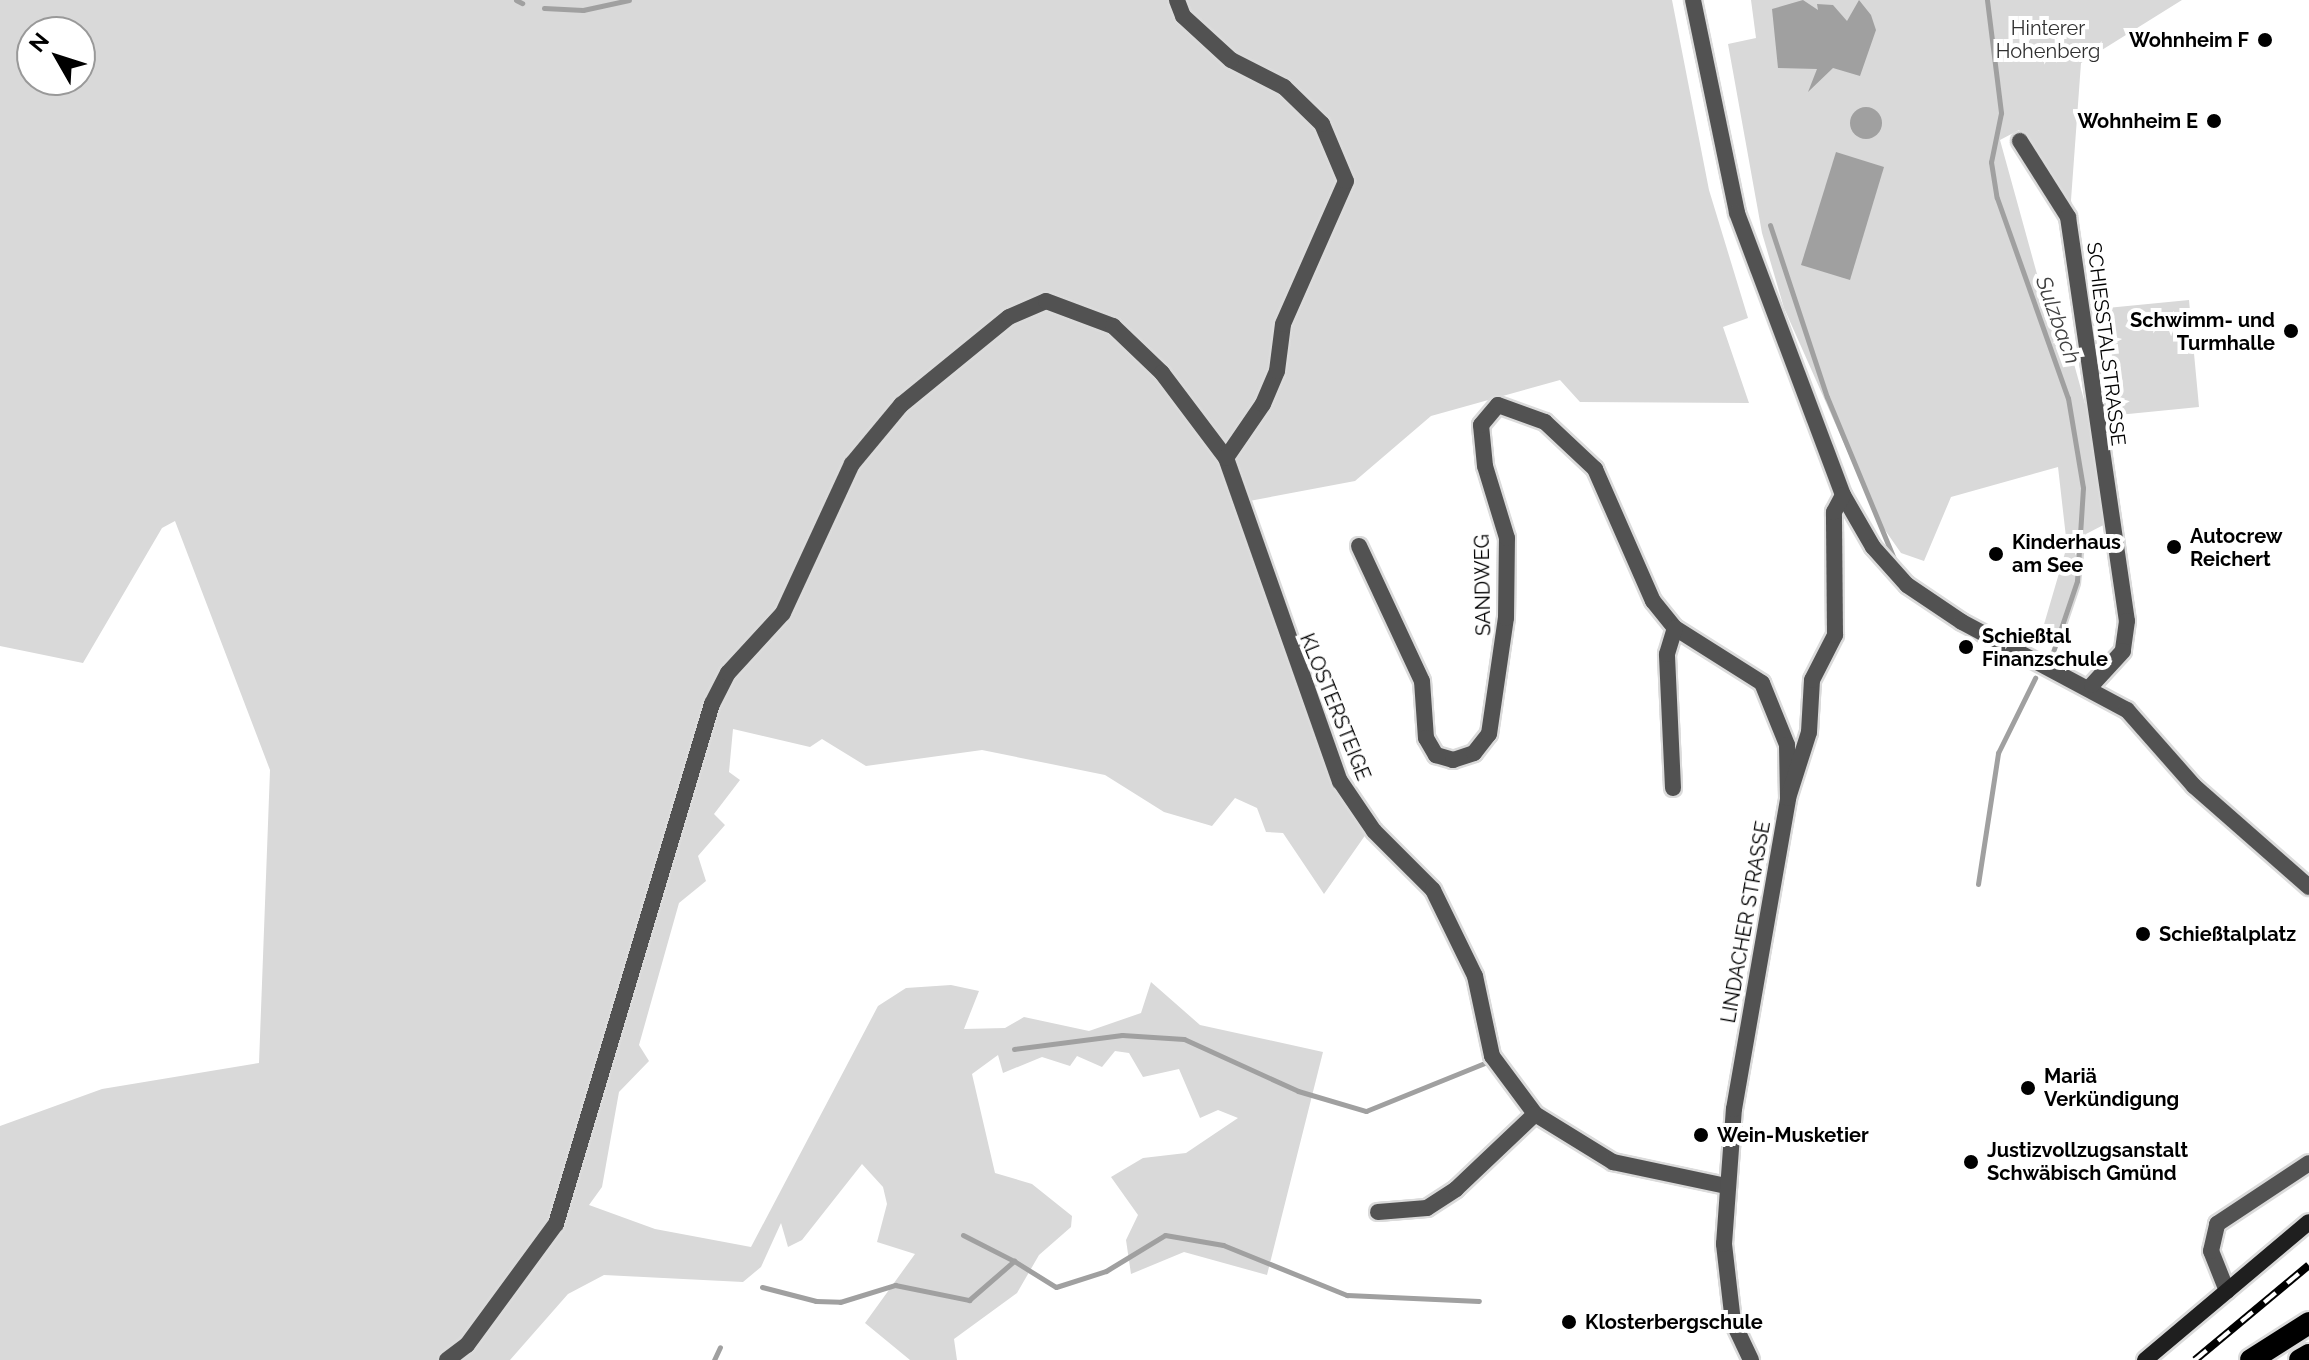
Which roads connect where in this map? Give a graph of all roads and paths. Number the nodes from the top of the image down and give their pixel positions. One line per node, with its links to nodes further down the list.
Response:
1 (1177, 0): 4 (street)
2 (1693, 0): 5 (street)
3 (2020, 141): 8 (street, SCHIESSTALSTRASSE)
4 (1226, 458): 12 (street, KLOSTERSTEIGE); 20 (street, KLOSTERSTEIGE)
5 (1843, 495): 8 (street); 10 (street, LINDACHER STRASSE)
6 (1359, 546): 7 (street, SANDWEG)
7 (1675, 628): 9 (street); 10 (street, SANDWEG)
8 (2092, 685): 11 (street)
9 (1673, 788)
10 (1788, 798): 14 (street, LINDACHER STRASSE)
11 (2309, 887)
12 (1535, 1114): 14 (street, KLOSTERSTEIGE); 15 (street)
13 (2309, 1163): 17 (street)
14 (1726, 1186): 21 (street, LINDACHER STRASSE)
15 (1378, 1212)
16 (2309, 1222): 17 (main road)
17 (2227, 1291): 22 (main road)
18 (2309, 1323): 23 (highway)
19 (2309, 1355): 24 (highway)
20 (447, 1360)
21 (1751, 1360)
22 (2145, 1360)
23 (2251, 1360)
24 (2300, 1360)

